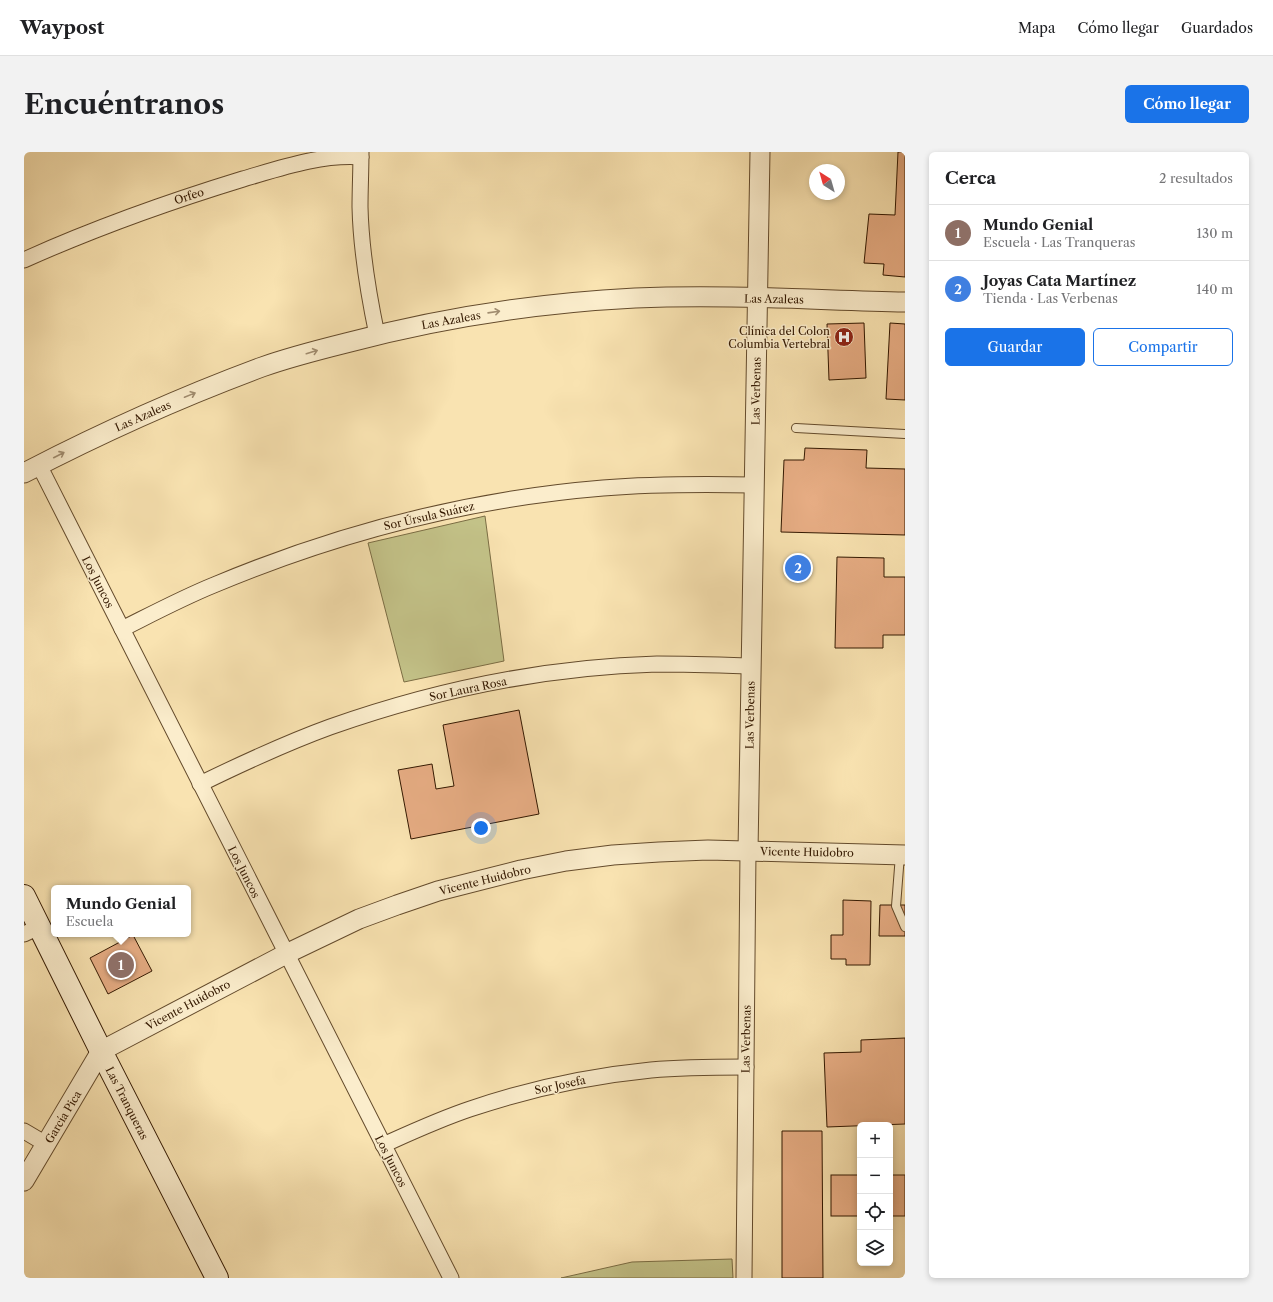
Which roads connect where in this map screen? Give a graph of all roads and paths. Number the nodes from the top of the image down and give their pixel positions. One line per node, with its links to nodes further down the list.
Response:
1 (760, 152): 4 (street, Las Verbenas)
2 (361, 154): 3 (street, Orfeo); 6 (street, Orfeo)
3 (24, 260)
4 (758, 298): 5 (street, Las Azaleas); 6 (street, Las Azaleas, one-way to 4); 10 (street, Las Verbenas)
5 (905, 302)
6 (377, 335): 9 (street, Las Azaleas, one-way to 6)
7 (796, 428): 8 (lane)
8 (905, 434)
9 (31, 469): 11 (street, Los Juncos)
10 (754, 485): 11 (street, Sor Úrsula Suárez); 12 (street, Las Verbenas)
11 (122, 629): 13 (street, Los Juncos)
12 (751, 666): 13 (street, Sor Laura Rosa); 14 (street, Las Verbenas)
13 (200, 784): 19 (street, Los Juncos)
14 (748, 851): 15 (street, Vicente Huidobro); 19 (street, Vicente Huidobro); 21 (street, Las Verbenas)
15 (903, 855): 17 (lane)
16 (24, 896): 18 (main road, Las Tranqueras)
17 (905, 927)
18 (32, 930): 20 (main road, Las Tranqueras)
19 (286, 954): 20 (street, Vicente Huidobro); 24 (street, Los Juncos)
20 (101, 1051): 23 (street, García Pica); 26 (main road, Las Tranqueras)
21 (746, 1067): 24 (street, Sor Josefa); 28 (street, Las Verbenas)
22 (24, 1131): 23 (street)
23 (46, 1144): 25 (street, García Pica)
24 (383, 1146): 27 (street, Los Juncos)
25 (24, 1181)
26 (217, 1278)
27 (451, 1278)
28 (744, 1278)

